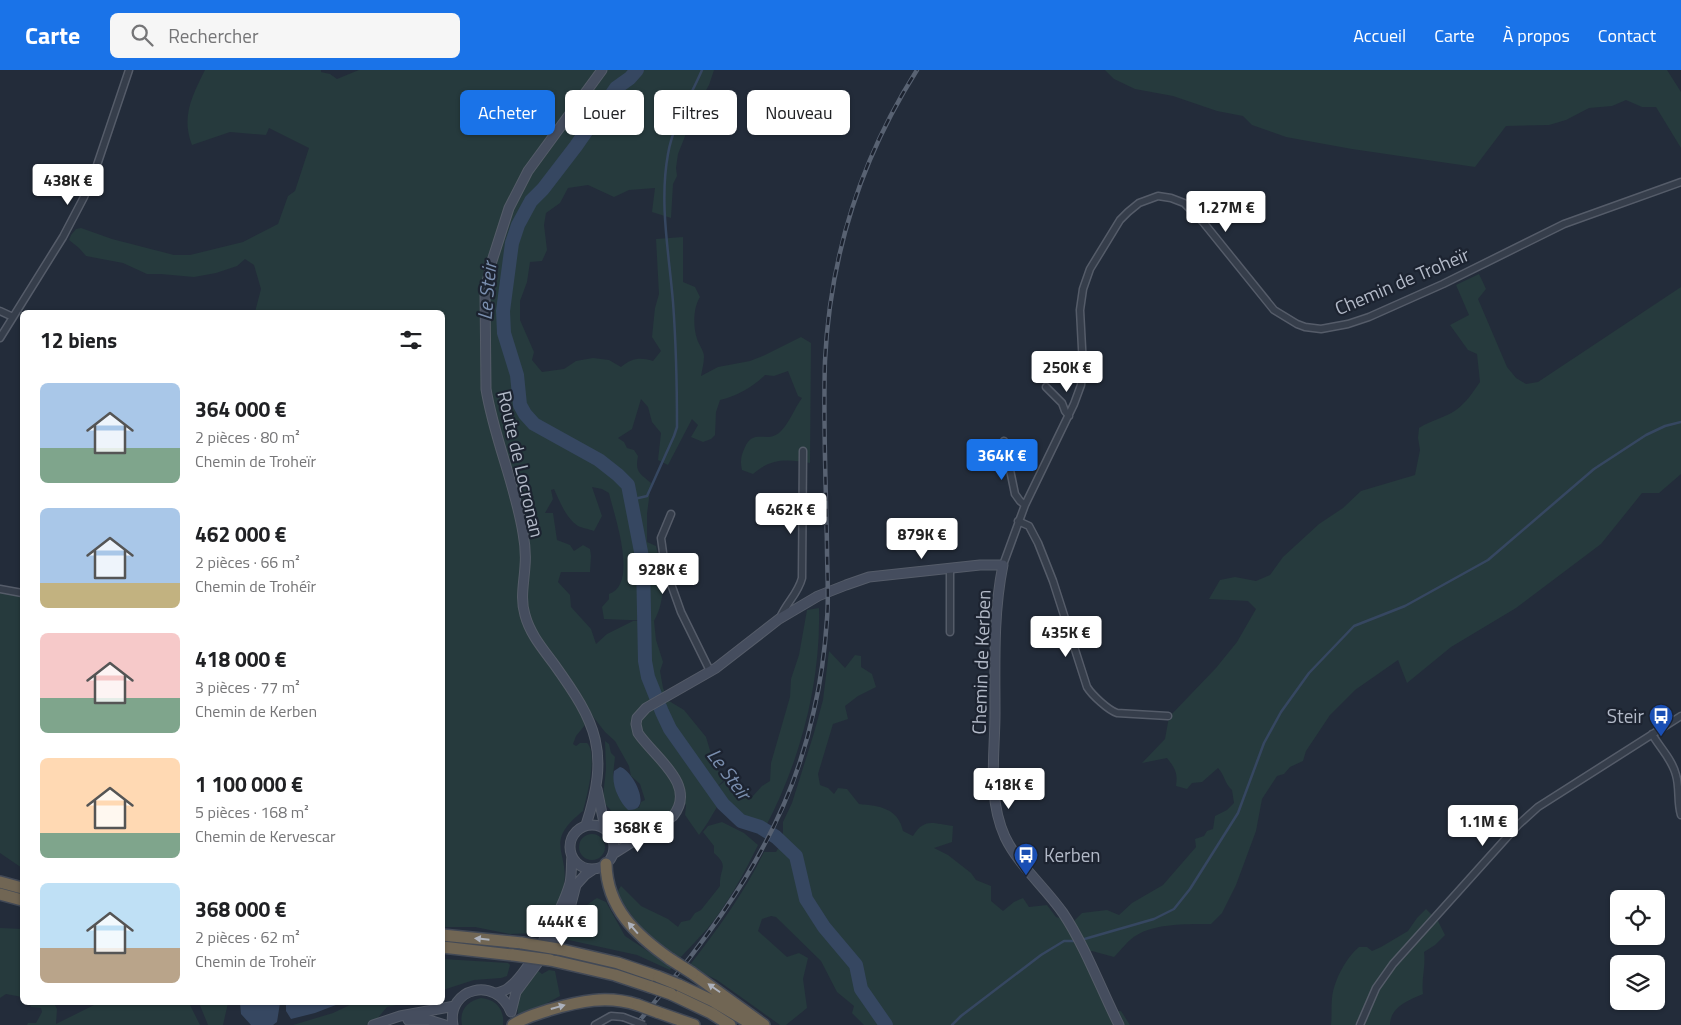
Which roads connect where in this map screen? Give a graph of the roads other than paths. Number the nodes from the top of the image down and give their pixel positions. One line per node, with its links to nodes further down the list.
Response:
1 (129, 70): 5 (street)
2 (602, 70): 24 (street, Route de Locronan)
3 (1681, 182): 8 (street, Chemin de Troheïr)
4 (0, 311): 5 (street)
5 (13, 317): 6 (street)
6 (0, 338)
7 (1046, 386): 8 (street)
8 (1069, 416): 11 (street, Chemin de Troheïr)
9 (1004, 441): 11 (street)
10 (803, 450): 18 (street)
11 (1025, 505): 13 (street, Chemin de Troheïr)
12 (671, 514): 20 (street)
13 (1018, 521): 14 (street, Chemin de Troheïr); 21 (street)
14 (1003, 565): 15 (street); 54 (street, Chemin de Kerben)
15 (950, 569): 18 (street); 19 (street)
16 (0, 590): 17 (street)
17 (20, 593)
18 (779, 619): 20 (street)
19 (950, 632)
20 (710, 672): 28 (street)
21 (1168, 716)
22 (1681, 716): 23 (street)
23 (1652, 734): 25 (street); 55 (street)
24 (596, 786): 26 (street, Route de Locronan); 27 (street, Route de Locronan)
25 (1681, 815)
26 (586, 825): 27 (street); 31 (street)
27 (605, 828): 29 (street)
28 (650, 831): 29 (street); 30 (street)
29 (612, 836): 30 (street)
30 (613, 854): 32 (street)
31 (572, 856): 33 (street); 40 (street)
32 (606, 864): 33 (street); 53 (highway, one-way to 32, bridge)
33 (594, 869): 42 (street)
34 (0, 882): 35 (highway)
35 (20, 887)
36 (0, 894): 37 (highway)
37 (20, 899)
38 (445, 935): 52 (highway, one-way to 38, bridge)
39 (445, 947): 51 (highway, bridge)
40 (496, 993): 41 (street); 42 (street)
41 (455, 1006): 43 (street); 46 (street)
42 (511, 1012): 47 (street)
43 (373, 1025)
44 (386, 1025): 45 (street)
45 (445, 1025)
46 (453, 1025)
47 (512, 1025): 50 (highway, one-way to 50, bridge)
48 (595, 1025): 49 (street, bridge)
49 (644, 1025)
50 (694, 1025)
51 (730, 1025)
52 (753, 1025)
53 (764, 1025)
54 (1119, 1025)
55 (1360, 1025)

